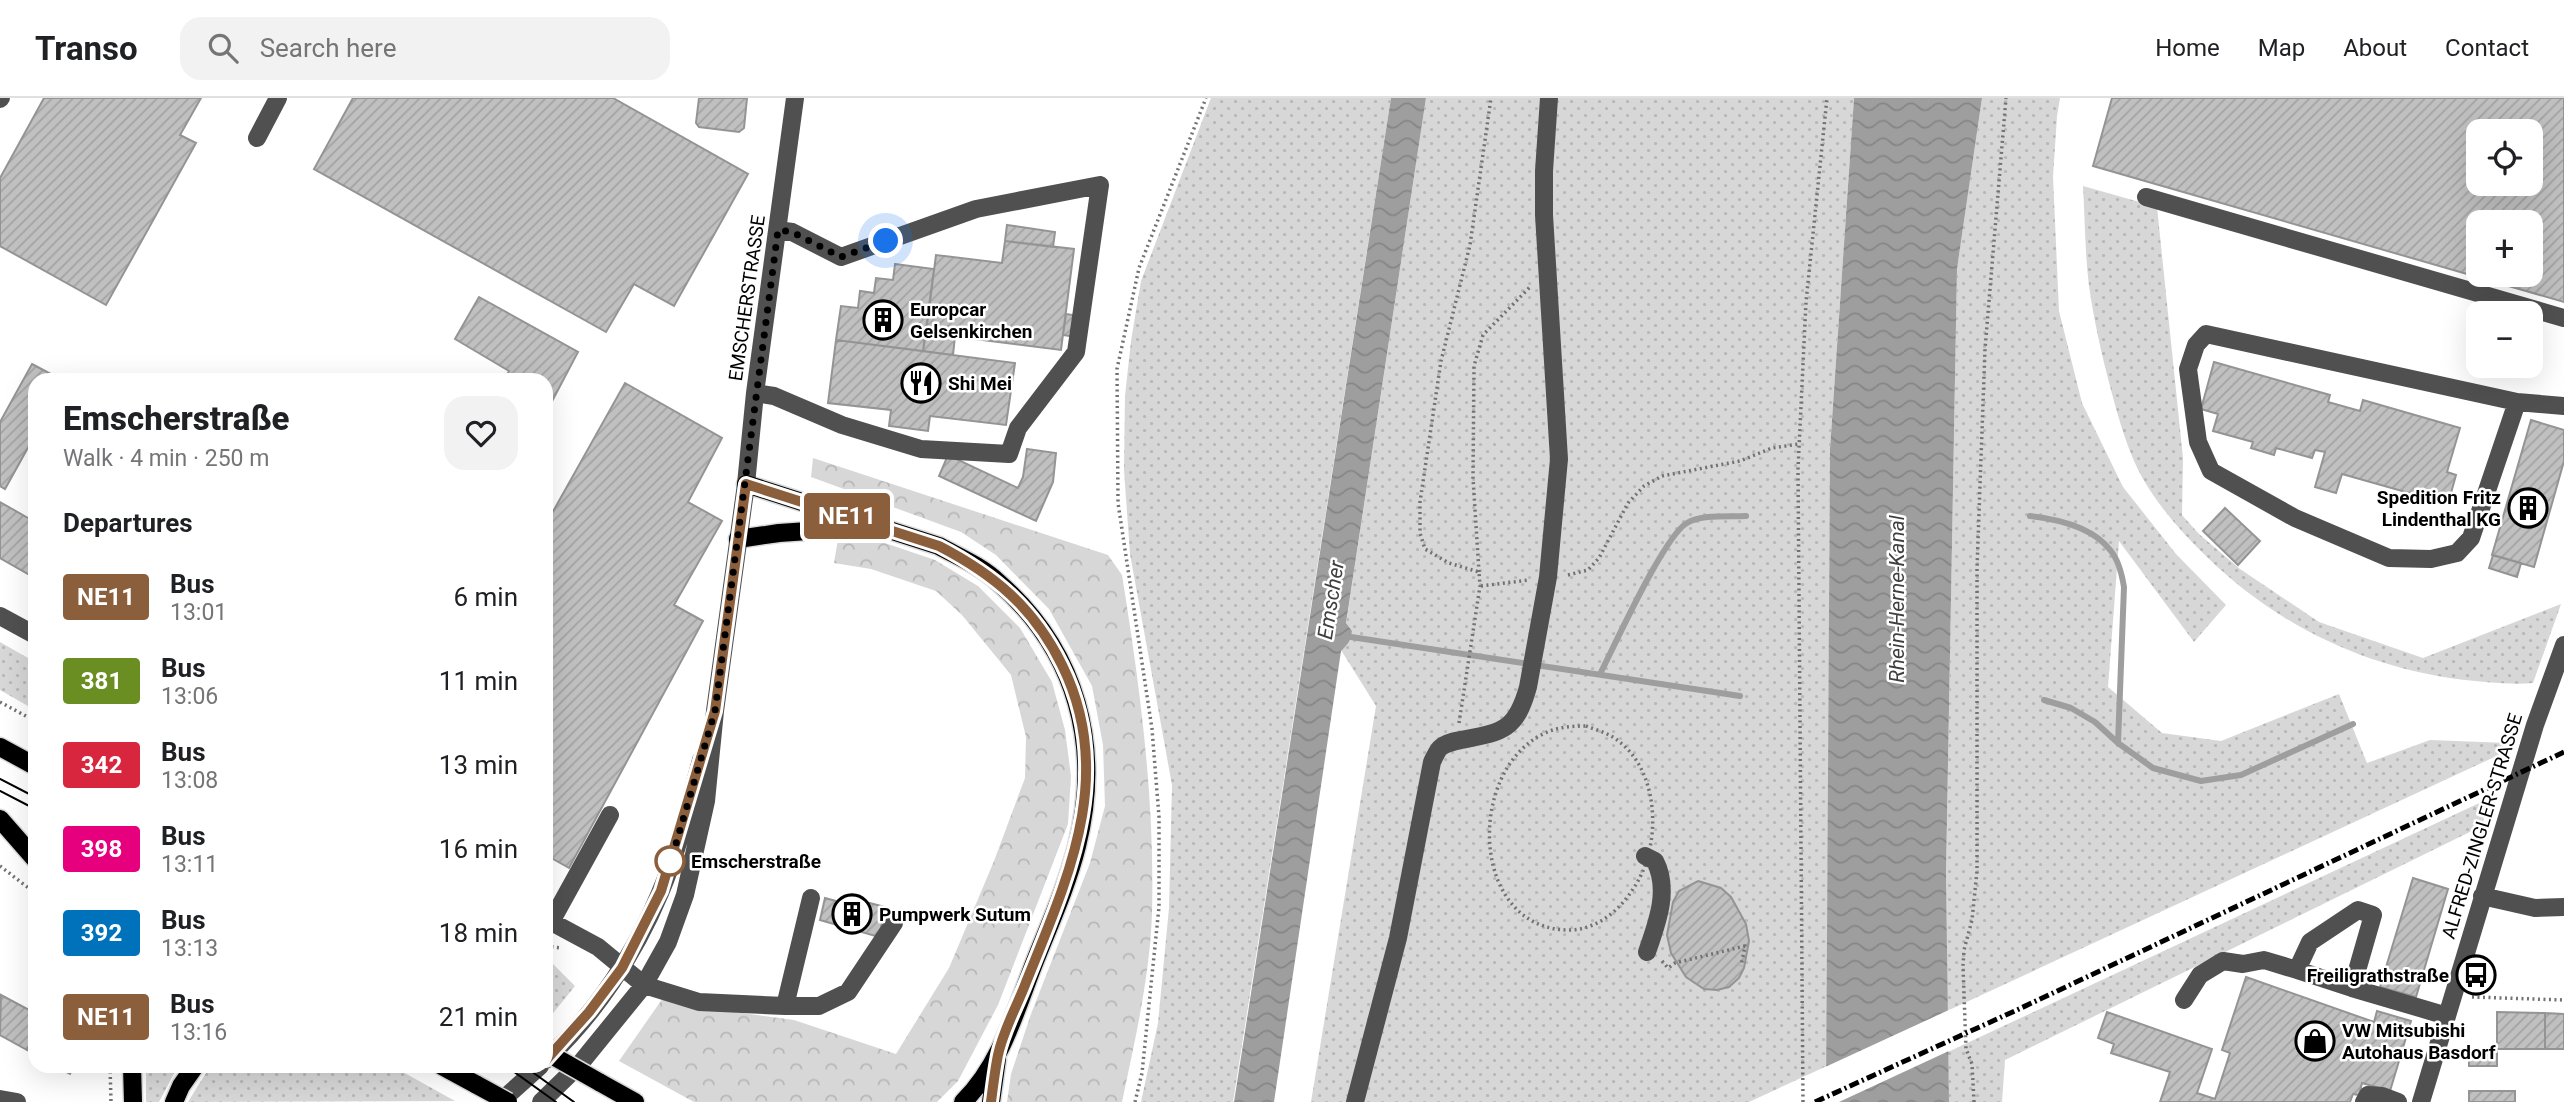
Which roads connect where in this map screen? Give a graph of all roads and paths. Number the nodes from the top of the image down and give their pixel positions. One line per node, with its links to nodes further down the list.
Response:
1 (278, 98): 8 (street)
2 (795, 98): 10 (street, EMSCHERSTRASSE)
3 (1206, 98): 76 (path)
4 (1491, 98): 20 (path)
5 (1549, 98): 11 (street)
6 (1827, 98): 16 (path)
7 (2006, 98): 79 (path)
8 (257, 138)
9 (2146, 197): 12 (street)
10 (778, 230): 13 (street, EMSCHERSTRASSE); 13 (street)
11 (1547, 271): 20 (path); 21 (street)
12 (2564, 318)
13 (755, 393): 17 (street, EMSCHERSTRASSE)
14 (2516, 402): 14 (street); 15 (street)
15 (2564, 406)
16 (1799, 444): 21 (path); 78 (path)
17 (746, 484): 18 (main road); 19 (street, EMSCHERSTRASSE)
18 (877, 526): 19 (main road); 58 (main road)
19 (738, 539): 27 (street, EMSCHERSTRASSE)
20 (1479, 572): 22 (path)
21 (1548, 577): 22 (path); 29 (street)
22 (1480, 586): 29 (path)
23 (0, 616): 24 (street)
24 (28, 631)
25 (2564, 645): 39 (street, ALFRED-ZINGLER-STRASSE)
26 (0, 702): 28 (path)
27 (715, 711): 48 (street, EMSCHERSTRASSE); 50 (street, EMSCHERSTRASSE)
28 (28, 717)
29 (1457, 741): 77 (street)
30 (0, 747): 31 (main road)
31 (28, 762)
32 (610, 815): 42 (street)
33 (0, 819): 34 (main road); 35 (main road)
34 (28, 835)
35 (28, 851)
36 (1646, 857): 36 (path); 45 (street)
37 (0, 866): 38 (path)
38 (28, 888)
39 (2482, 896): 41 (street); 52 (street, ALFRED-ZINGLER-STRASSE)
40 (811, 898): 55 (street)
41 (2564, 907)
42 (553, 913)
43 (553, 922): 48 (street)
44 (894, 923): 55 (street)
45 (1647, 952)
46 (1675, 963): 47 (path)
47 (1741, 966)
48 (622, 968): 50 (street); 57 (street, EMSCHERSTRASSE)
49 (2297, 971): 51 (street); 51 (street); 53 (street)
50 (644, 985): 55 (street); 72 (street, EMSCHERSTRASSE)
51 (2352, 988): 56 (street)
52 (2453, 996): 54 (path); 56 (street, ALFRED-ZINGLER-STRASSE)
53 (2184, 1000)
54 (2564, 1000)
55 (785, 1006)
56 (2446, 1016): 82 (street, ALFRED-ZINGLER-STRASSE)
57 (553, 1052)
58 (998, 1052): 74 (main road); 75 (main road)
59 (553, 1056): 73 (main road, bridge)
60 (110, 1073): 67 (path)
61 (132, 1073): 68 (main road)
62 (190, 1073): 69 (main road)
63 (455, 1073): 71 (main road, bridge)
64 (532, 1073): 70 (street)
65 (0, 1099): 66 (street)
66 (17, 1102)
67 (111, 1102)
68 (133, 1102)
69 (174, 1102)
70 (500, 1102)
71 (508, 1102)
72 (541, 1102)
73 (635, 1102)
74 (963, 1102)
75 (991, 1102)
76 (1135, 1102)
77 (1355, 1102)
78 (1803, 1102)
79 (1974, 1102)
80 (2364, 1102): 81 (street)
81 (2398, 1102)
82 (2421, 1102)

